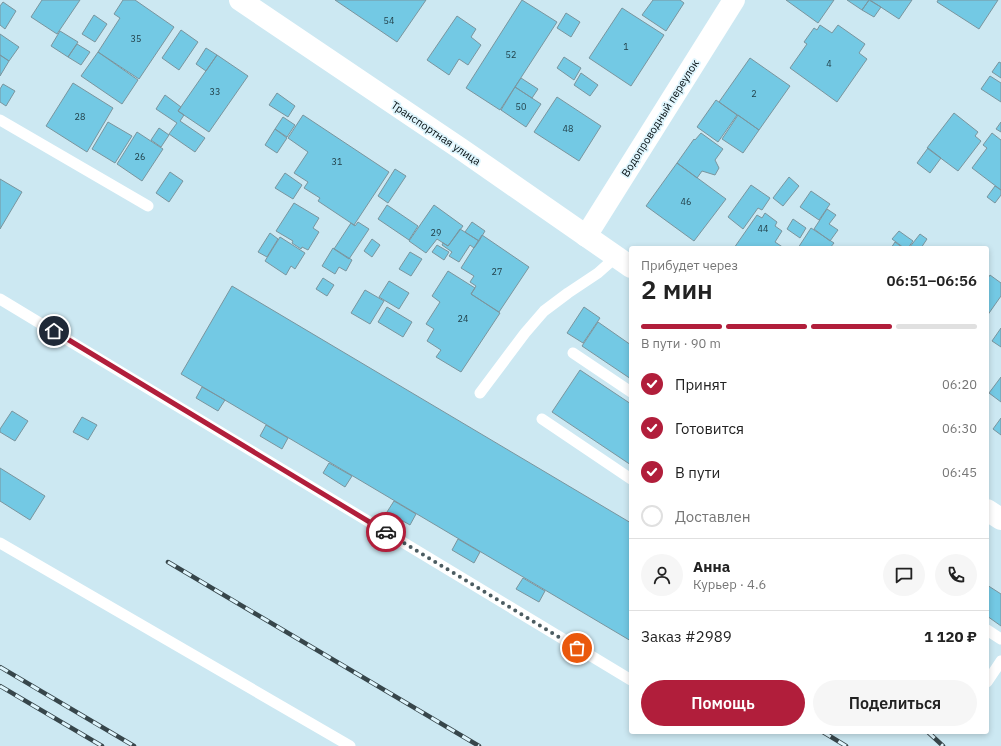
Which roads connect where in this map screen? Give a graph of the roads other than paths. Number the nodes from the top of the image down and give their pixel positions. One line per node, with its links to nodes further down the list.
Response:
1 (240, 0): 5 (street, Транспортная улица)
2 (734, 0): 5 (street, Водопроводный переулок)
3 (0, 120): 4 (lane)
4 (148, 206)
5 (586, 236): 6 (street, Транспортная улица)
6 (624, 262): 10 (lane)
7 (0, 299): 19 (lane)
8 (572, 353): 9 (lane)
9 (629, 391)
10 (480, 393)
11 (542, 419): 12 (lane)
12 (629, 478)
13 (989, 511): 14 (street)
14 (1001, 519)
15 (0, 543): 21 (lane)
16 (989, 631): 17 (lane)
17 (1001, 639)
18 (1001, 661): 20 (lane)
19 (629, 679)
20 (989, 679)
21 (350, 746)

